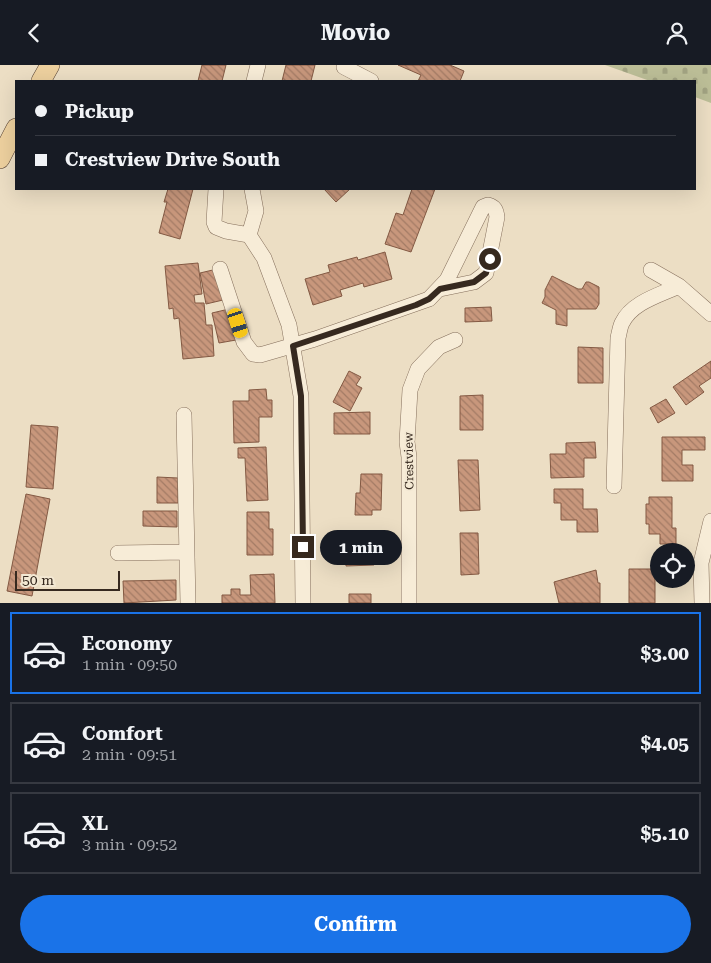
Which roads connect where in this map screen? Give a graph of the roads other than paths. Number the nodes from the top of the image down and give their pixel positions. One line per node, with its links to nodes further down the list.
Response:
1 (50, 65): 4 (main road)
2 (258, 65): 5 (street)
3 (343, 71): 6 (street)
4 (42, 80)
5 (254, 80)
6 (368, 80)
7 (15, 130): 8 (main road)
8 (0, 159)
9 (216, 190): 11 (street)
10 (252, 190): 11 (street)
11 (249, 235): 18 (street)
12 (220, 269): 18 (street)
13 (651, 270): 14 (street)
14 (679, 286): 16 (street); 20 (street)
15 (440, 289): 15 (street); 18 (street)
16 (711, 314)
17 (455, 340): 26 (street, Crestview)
18 (293, 346): 25 (street)
19 (184, 415): 22 (street)
20 (614, 486)
21 (711, 521): 27 (street)
22 (187, 552): 23 (street); 24 (street)
23 (118, 553)
24 (188, 603)
25 (304, 603)
26 (409, 603)
27 (702, 603)

